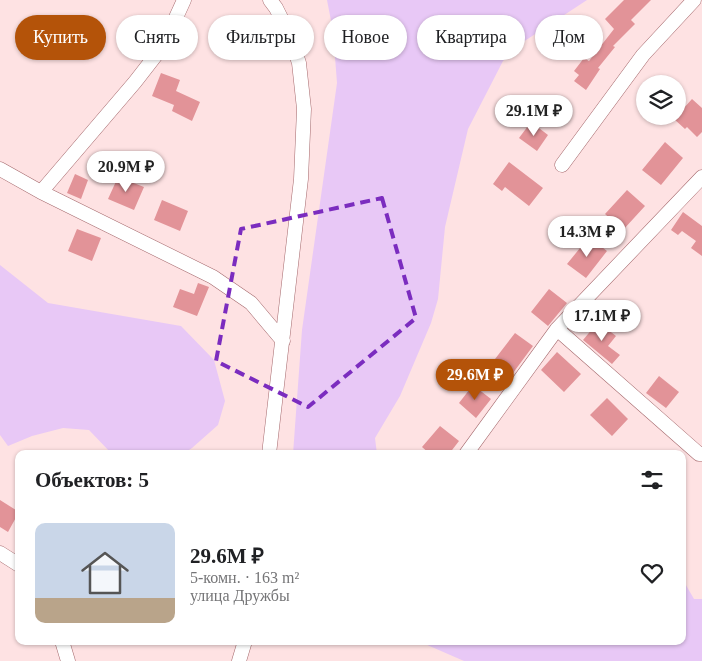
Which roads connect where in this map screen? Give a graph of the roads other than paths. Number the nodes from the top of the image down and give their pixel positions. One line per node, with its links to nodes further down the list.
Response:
1 (184, 0): 7 (street)
2 (270, 0): 9 (street)
3 (694, 0): 4 (street)
4 (562, 165)
5 (0, 169): 7 (street)
6 (700, 184): 8 (street)
7 (41, 192): 9 (street)
8 (557, 329): 11 (street); 12 (street)
9 (283, 342): 10 (street)
10 (270, 450)
11 (469, 450)
12 (702, 454)
13 (0, 553): 14 (street)
14 (15, 562)
15 (63, 645): 17 (street)
16 (244, 645): 18 (street)
17 (68, 661)
18 (239, 661)

